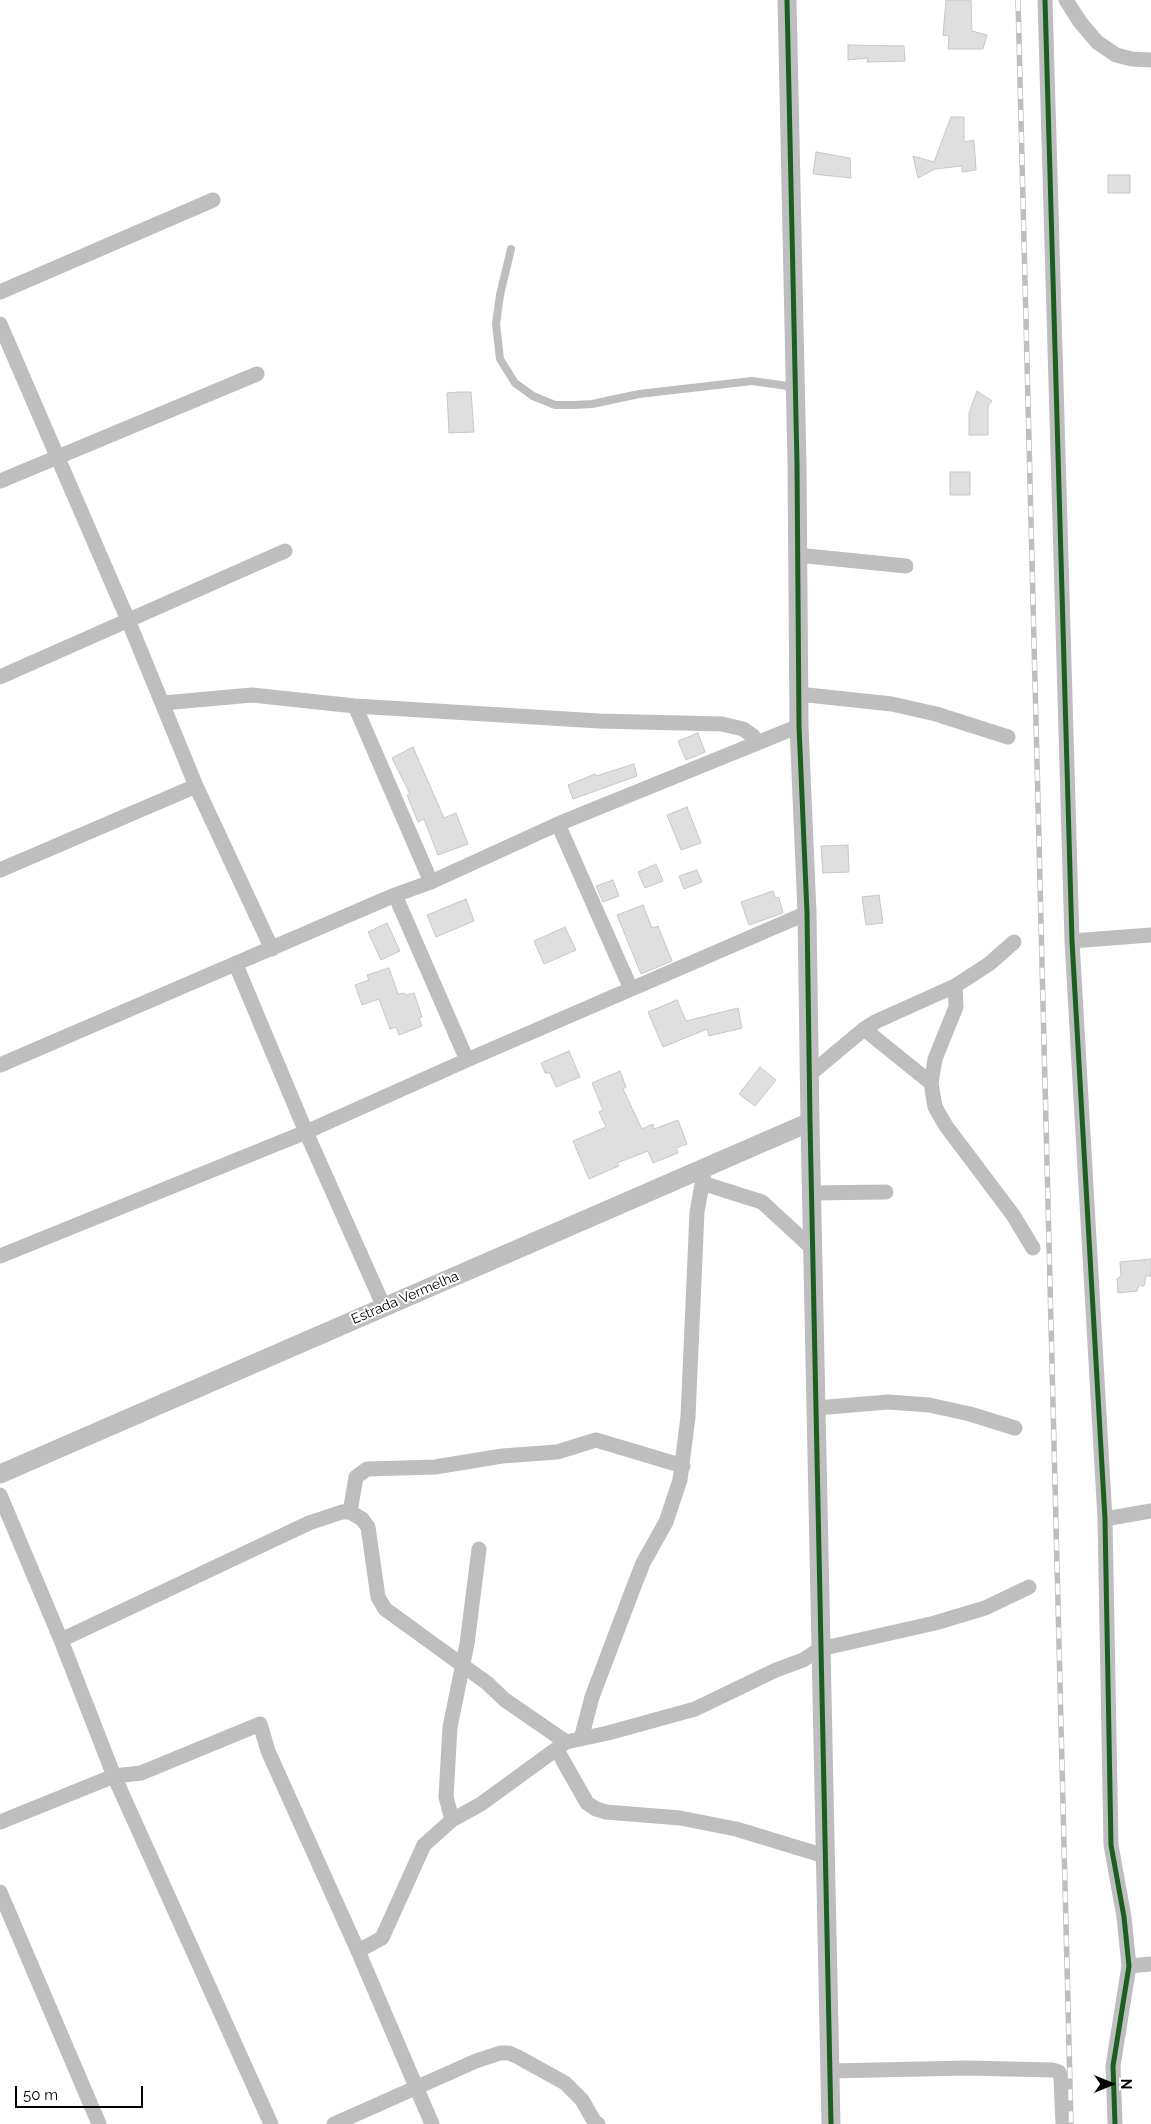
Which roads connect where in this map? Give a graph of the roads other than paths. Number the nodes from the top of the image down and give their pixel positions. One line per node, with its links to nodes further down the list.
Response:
1 (787, 0): 10 (street)
2 (1045, 0): 31 (street)
3 (1066, 0): 4 (street)
4 (1151, 60)
5 (213, 200): 7 (street)
6 (511, 250): 10 (lane)
7 (0, 292)
8 (0, 324): 11 (street)
9 (257, 374): 11 (street)
10 (795, 387): 14 (street)
11 (58, 458): 12 (street); 16 (street)
12 (0, 481)
13 (285, 551): 16 (street)
14 (797, 555): 15 (street); 18 (street)
15 (906, 566)
16 (128, 620): 17 (street); 19 (street)
17 (0, 677)
18 (798, 694): 21 (street); 22 (street)
19 (163, 703): 20 (street); 24 (street)
20 (355, 706): 23 (street); 27 (street)
21 (799, 726): 23 (street); 29 (street)
22 (1008, 737)
23 (756, 744): 25 (street)
24 (196, 786): 26 (street); 33 (street)
25 (558, 824): 27 (street); 36 (street)
26 (0, 870)
27 (431, 882): 28 (street)
28 (395, 895): 33 (street); 38 (street)
29 (807, 913): 36 (street); 40 (street)
30 (1150, 940): 31 (street)
31 (1072, 941): 58 (street)
32 (1014, 942): 35 (street)
33 (272, 949): 34 (street)
34 (236, 965): 39 (street); 43 (street)
35 (955, 986): 37 (street); 41 (street)
36 (631, 989): 38 (street)
37 (864, 1029): 40 (street); 41 (street)
38 (467, 1060): 43 (street)
39 (0, 1065)
40 (809, 1075): 42 (street)
41 (931, 1083): 47 (street)
42 (810, 1122): 44 (street, Estrada Vermelha); 46 (street)
43 (306, 1132): 49 (street); 50 (street)
44 (704, 1176): 48 (street); 50 (street, Estrada Vermelha); 53 (street)
45 (886, 1192): 46 (street)
46 (811, 1193): 48 (street)
47 (1033, 1248)
48 (813, 1249): 51 (street)
49 (0, 1256)
50 (384, 1308): 54 (street, Estrada Vermelha)
51 (816, 1408): 52 (street); 62 (street)
52 (1015, 1428)
53 (683, 1466): 57 (street); 64 (street)
54 (0, 1474)
55 (0, 1495): 61 (street)
56 (1151, 1511): 58 (street)
57 (350, 1512): 61 (street); 63 (street)
58 (1105, 1519): 72 (street)
59 (480, 1549): 63 (street)
60 (1029, 1587): 62 (street)
61 (61, 1640): 65 (street)
62 (820, 1649): 64 (street); 68 (street)
63 (462, 1664): 64 (street); 66 (street)
64 (568, 1744): 66 (street); 68 (street)
65 (114, 1776): 67 (street); 70 (street); 76 (street)
66 (452, 1820): 70 (street)
67 (0, 1822)
68 (825, 1856): 73 (street)
69 (0, 1892): 75 (street)
70 (358, 1951): 74 (street)
71 (1151, 1964): 72 (street)
72 (1129, 1966): 82 (street)
73 (830, 2071): 80 (street); 81 (street)
74 (415, 2088): 77 (street); 78 (street); 79 (street)
75 (98, 2124)
76 (271, 2124)
77 (334, 2124)
78 (432, 2124)
79 (598, 2124)
80 (830, 2124)
81 (1063, 2124)
82 (1114, 2124)

